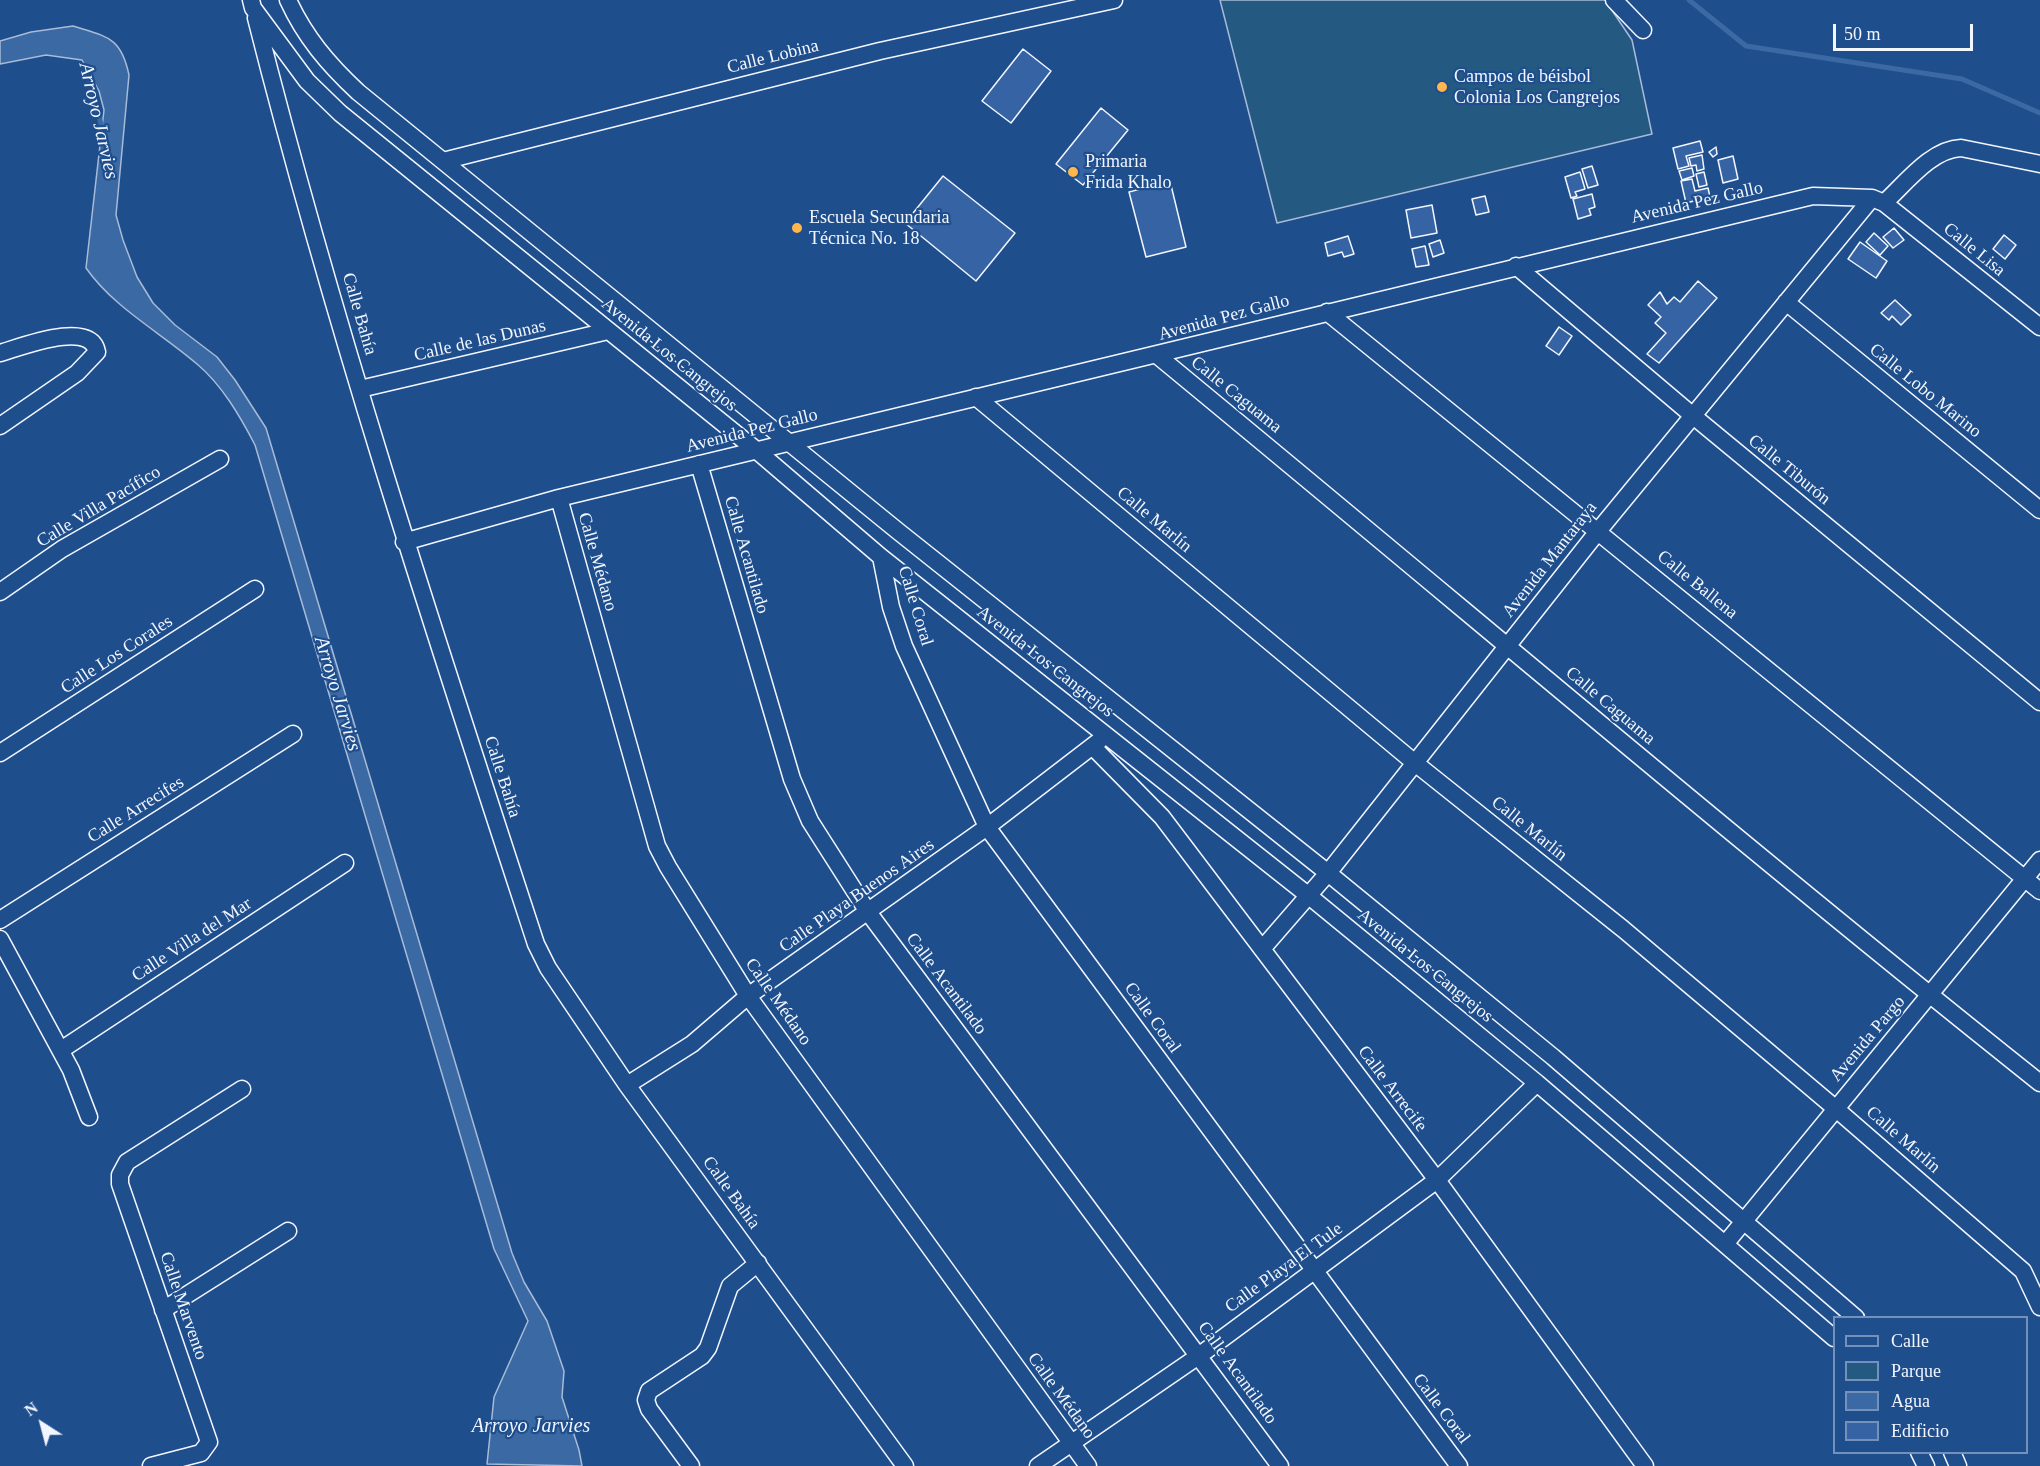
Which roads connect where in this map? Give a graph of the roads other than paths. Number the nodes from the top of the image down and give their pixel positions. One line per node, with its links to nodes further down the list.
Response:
1 (288, 0): 6 (street, Avenida Los Cangrejos)
2 (1114, 0): 6 (street, Calle Lobina)
3 (1614, 0): 5 (street)
4 (252, 4): 13 (street, Avenida Los Cangrejos); 16 (street, Calle Bahía)
5 (1643, 30)
6 (443, 161): 20 (street, Avenida Los Cangrejos)
7 (2040, 164): 8 (street)
8 (1878, 200): 9 (street, Avenida Pez Gallo); 10 (street, Avenida Mantaraya); 12 (street, Calle Lisa)
9 (1516, 266): 11 (street, Avenida Pez Gallo); 18 (street, Calle Tiburón)
10 (1786, 302): 18 (street, Avenida Mantaraya); 25 (street, Calle Lobo Marino)
11 (1327, 312): 15 (street, Avenida Pez Gallo); 26 (street, Calle Ballena)
12 (2040, 327)
13 (608, 331): 16 (street, Calle de las Dunas); 21 (street, Avenida Los Cangrejos)
14 (0, 353): 19 (street)
15 (1158, 356): 17 (street, Avenida Pez Gallo); 31 (street, Calle Caguama)
16 (360, 389): 27 (street, Calle Bahía)
17 (976, 396): 20 (street, Avenida Pez Gallo); 37 (street, Calle Marlín)
18 (1692, 415): 26 (street, Avenida Mantaraya); 32 (street, Calle Tiburón)
19 (0, 426)
20 (790, 442): 21 (street, Avenida Pez Gallo); 41 (street, Avenida Los Cangrejos)
21 (756, 450): 23 (street, Avenida Pez Gallo); 28 (street, Avenida Los Cangrejos)
22 (220, 459): 30 (street, Calle Villa Pacífico)
23 (699, 464): 24 (street, Avenida Pez Gallo); 45 (street, Calle Acantilado)
24 (559, 498): 27 (street, Avenida Pez Gallo); 49 (street, Calle Médano)
25 (2040, 510)
26 (1599, 530): 31 (street, Avenida Mantaraya); 42 (street, Calle Ballena)
27 (404, 542): 54 (street, Calle Bahía)
28 (881, 557): 34 (street, Avenida Los Cangrejos); 38 (street, Calle Coral)
29 (255, 590): 36 (street, Calle Los Corales)
30 (0, 592)
31 (1509, 645): 37 (street, Avenida Mantaraya); 50 (street, Calle Caguama)
32 (2040, 702)
33 (293, 734): 46 (street, Calle Arrecifes)
34 (1106, 734): 35 (street, Calle Playa Buenos Aires); 44 (street, Avenida Los Cangrejos)
35 (1093, 747): 38 (street, Calle Playa Buenos Aires); 48 (street, Calle Arrecife)
36 (0, 753)
37 (1415, 764): 41 (street, Avenida Mantaraya); 56 (street, Calle Marlín)
38 (987, 827): 45 (street, Calle Playa Buenos Aires); 63 (street, Calle Coral)
39 (2040, 860): 42 (street, Avenida Pargo)
40 (345, 863): 51 (street, Calle Villa del Mar)
41 (1328, 873): 44 (street, Avenida Mantaraya); 59 (street, Avenida Los Cangrejos)
42 (2025, 879): 43 (street, Calle Ballena); 50 (street, Avenida Pargo)
43 (2040, 891)
44 (1309, 896): 48 (street, Avenida Mantaraya); 52 (street, Avenida Los Cangrejos)
45 (868, 912): 49 (street, Calle Playa Buenos Aires); 70 (street, Calle Acantilado)
46 (0, 920)
47 (0, 939): 51 (street)
48 (1263, 949): 58 (street, Calle Arrecife)
49 (748, 996): 54 (street, Calle Playa Buenos Aires); 71 (street, Calle Médano)
50 (1930, 996): 53 (street, Calle Caguama); 56 (street, Avenida Pargo)
51 (61, 1050): 57 (street)
52 (1537, 1083): 58 (street, Calle Playa El Tule); 61 (street, Avenida Los Cangrejos)
53 (2040, 1083)
54 (627, 1085): 62 (street, Calle Bahía)
55 (242, 1089): 67 (street, Calle Marvento)
56 (1835, 1108): 59 (street, Avenida Pargo); 64 (street, Calle Marlín)
57 (89, 1117)
58 (1437, 1180): 63 (street, Calle Playa El Tule); 79 (street, Calle Arrecife)
59 (1744, 1220): 61 (street, Avenida Pargo); 68 (street, Avenida Los Cangrejos)
60 (288, 1231): 67 (street)
61 (1726, 1243): 69 (street, Avenida Los Cangrejos)
62 (758, 1263): 73 (street); 74 (street, Calle Bahía)
63 (1313, 1270): 70 (street, Calle Playa El Tule); 78 (street, Calle Coral)
64 (2023, 1271): 65 (street); 66 (street, Calle Marlín)
65 (2040, 1283)
66 (2040, 1307)
67 (163, 1310): 72 (street, Calle Marvento)
68 (1855, 1316)
69 (1833, 1337)
70 (1200, 1355): 71 (street, Calle Playa El Tule); 77 (street, Calle Acantilado)
71 (1071, 1444): 75 (street, Calle Playa El Tule); 76 (street, Calle Médano)
72 (151, 1466)
73 (691, 1466)
74 (905, 1466)
75 (1038, 1466)
76 (1088, 1466)
77 (1280, 1466)
78 (1459, 1466)
79 (1645, 1466)

